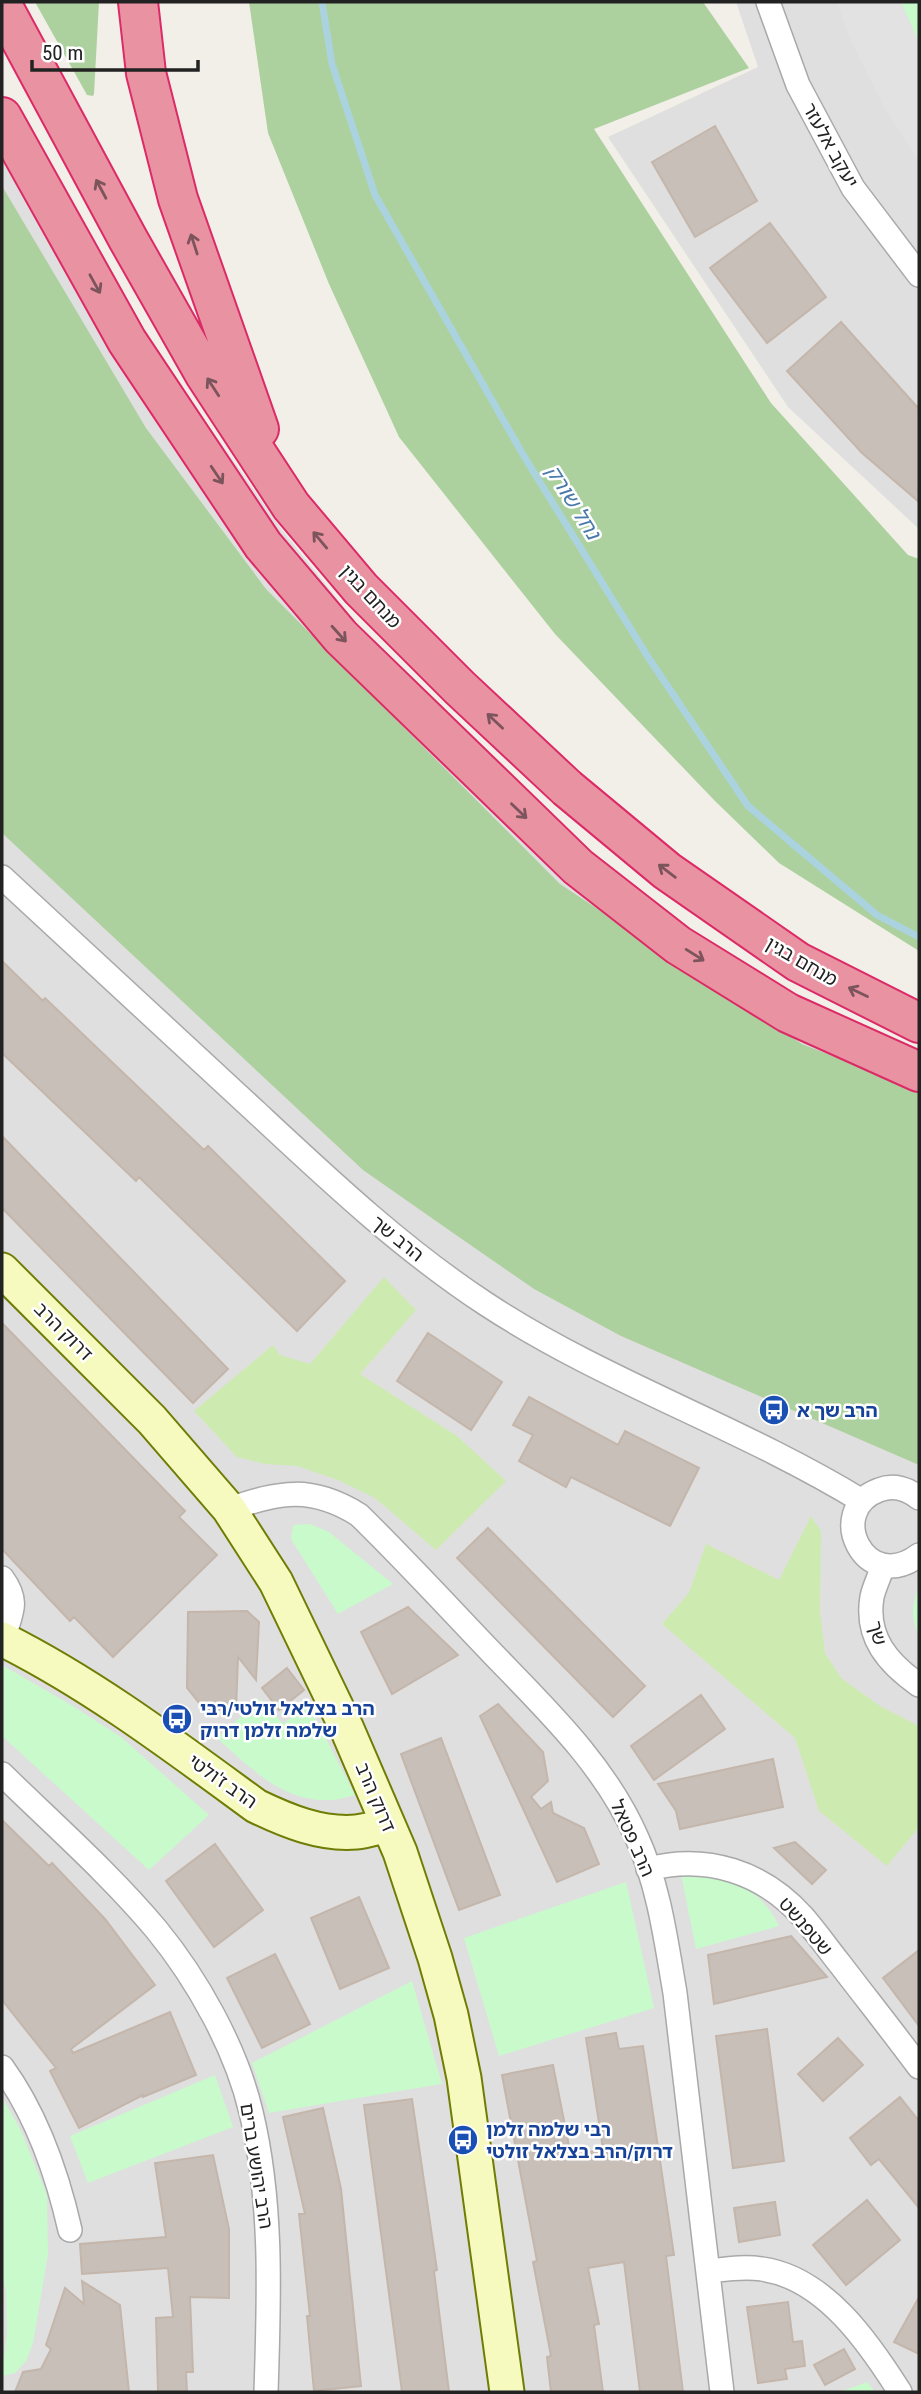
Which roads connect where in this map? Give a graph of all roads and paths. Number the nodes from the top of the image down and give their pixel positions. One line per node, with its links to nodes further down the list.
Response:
1 (138, 2): 6 (highway, one-way to 1)
2 (768, 2): 5 (street, יעקב אלעזר)
3 (2, 5): 6 (highway, מנחם בגין, one-way to 3)
4 (2, 117): 9 (highway, one-way to 9)
5 (919, 275)
6 (291, 506): 8 (highway, מנחם בגין, one-way to 6)
7 (2, 877): 12 (street, הרב שך)
8 (919, 1023)
9 (919, 1072)
10 (2, 1270): 13 (street, דרוק הרב)
11 (919, 1499): 12 (street)
12 (862, 1501): 15 (street)
13 (229, 1509): 20 (street, דרוק הרב); 21 (street, הרב פטאל)
14 (919, 1555): 15 (street)
15 (883, 1565): 18 (street, שך)
16 (2, 1578): 17 (street)
17 (2, 1639): 20 (street, הרב ז'ולטי)
18 (919, 1685)
19 (2, 1774): 26 (street, הרב יהושע ברים)
20 (388, 1825): 27 (street, דרוק הרב)
21 (648, 1869): 23 (street, שטפנשט); 25 (street, הרב פטאל)
22 (2, 2067): 24 (street)
23 (919, 2067)
24 (70, 2230)
25 (708, 2271): 28 (street, הרב פטאל); 29 (street)
26 (266, 2392)
27 (507, 2392)
28 (722, 2392)
29 (900, 2392)

